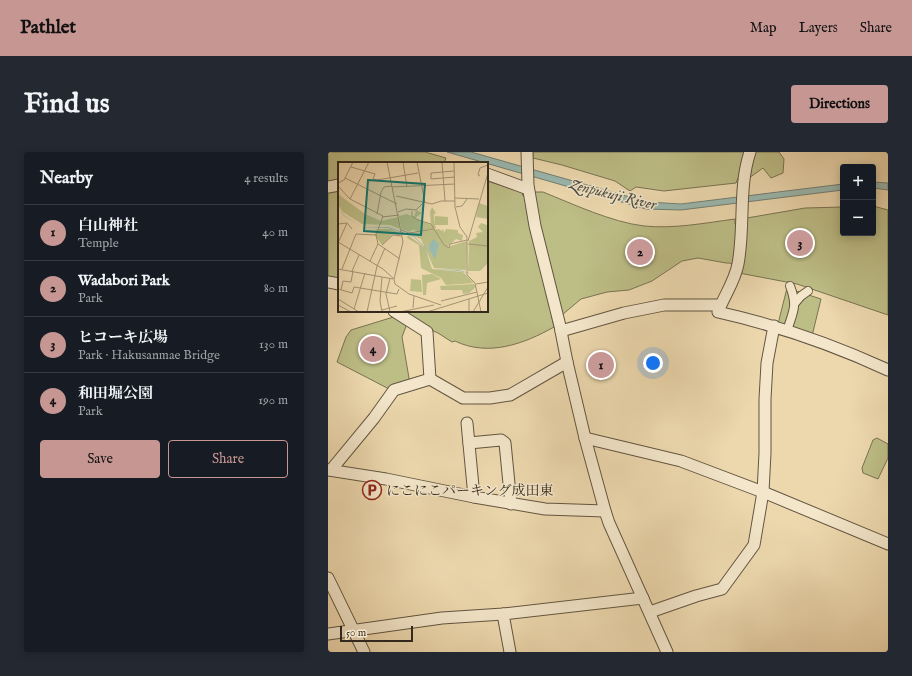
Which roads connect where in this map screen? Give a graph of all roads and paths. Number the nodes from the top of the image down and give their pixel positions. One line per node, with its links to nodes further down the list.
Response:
1 (750, 152): 12 (street)
2 (527, 156): 6 (street)
3 (488, 174): 6 (street)
4 (338, 185): 5 (street)
5 (328, 187)
6 (528, 187): 15 (street)
7 (328, 282): 8 (street)
8 (338, 284)
9 (790, 286): 11 (street)
10 (808, 291): 11 (street)
11 (795, 303): 16 (street)
12 (720, 305): 14 (street); 15 (street)
13 (396, 312): 19 (street)
14 (774, 326): 16 (street); 24 (street)
15 (561, 331): 17 (street)
16 (787, 331): 18 (street)
17 (567, 362): 19 (street); 21 (street)
18 (888, 370)
19 (430, 379): 23 (street)
20 (467, 423): 22 (street)
21 (585, 438): 24 (street); 27 (street)
22 (469, 443): 25 (street); 26 (street)
23 (329, 470): 25 (street)
24 (763, 492): 28 (street); 31 (street)
25 (474, 497): 26 (street)
26 (511, 504): 27 (street)
27 (605, 511): 30 (street)
28 (888, 544)
29 (328, 578): 33 (street)
30 (643, 598): 31 (street); 32 (street)
31 (650, 612): 37 (street)
32 (503, 614): 33 (street); 36 (street)
33 (353, 630): 34 (street); 35 (street)
34 (328, 634)
35 (364, 652)
36 (510, 652)
37 (667, 652)

